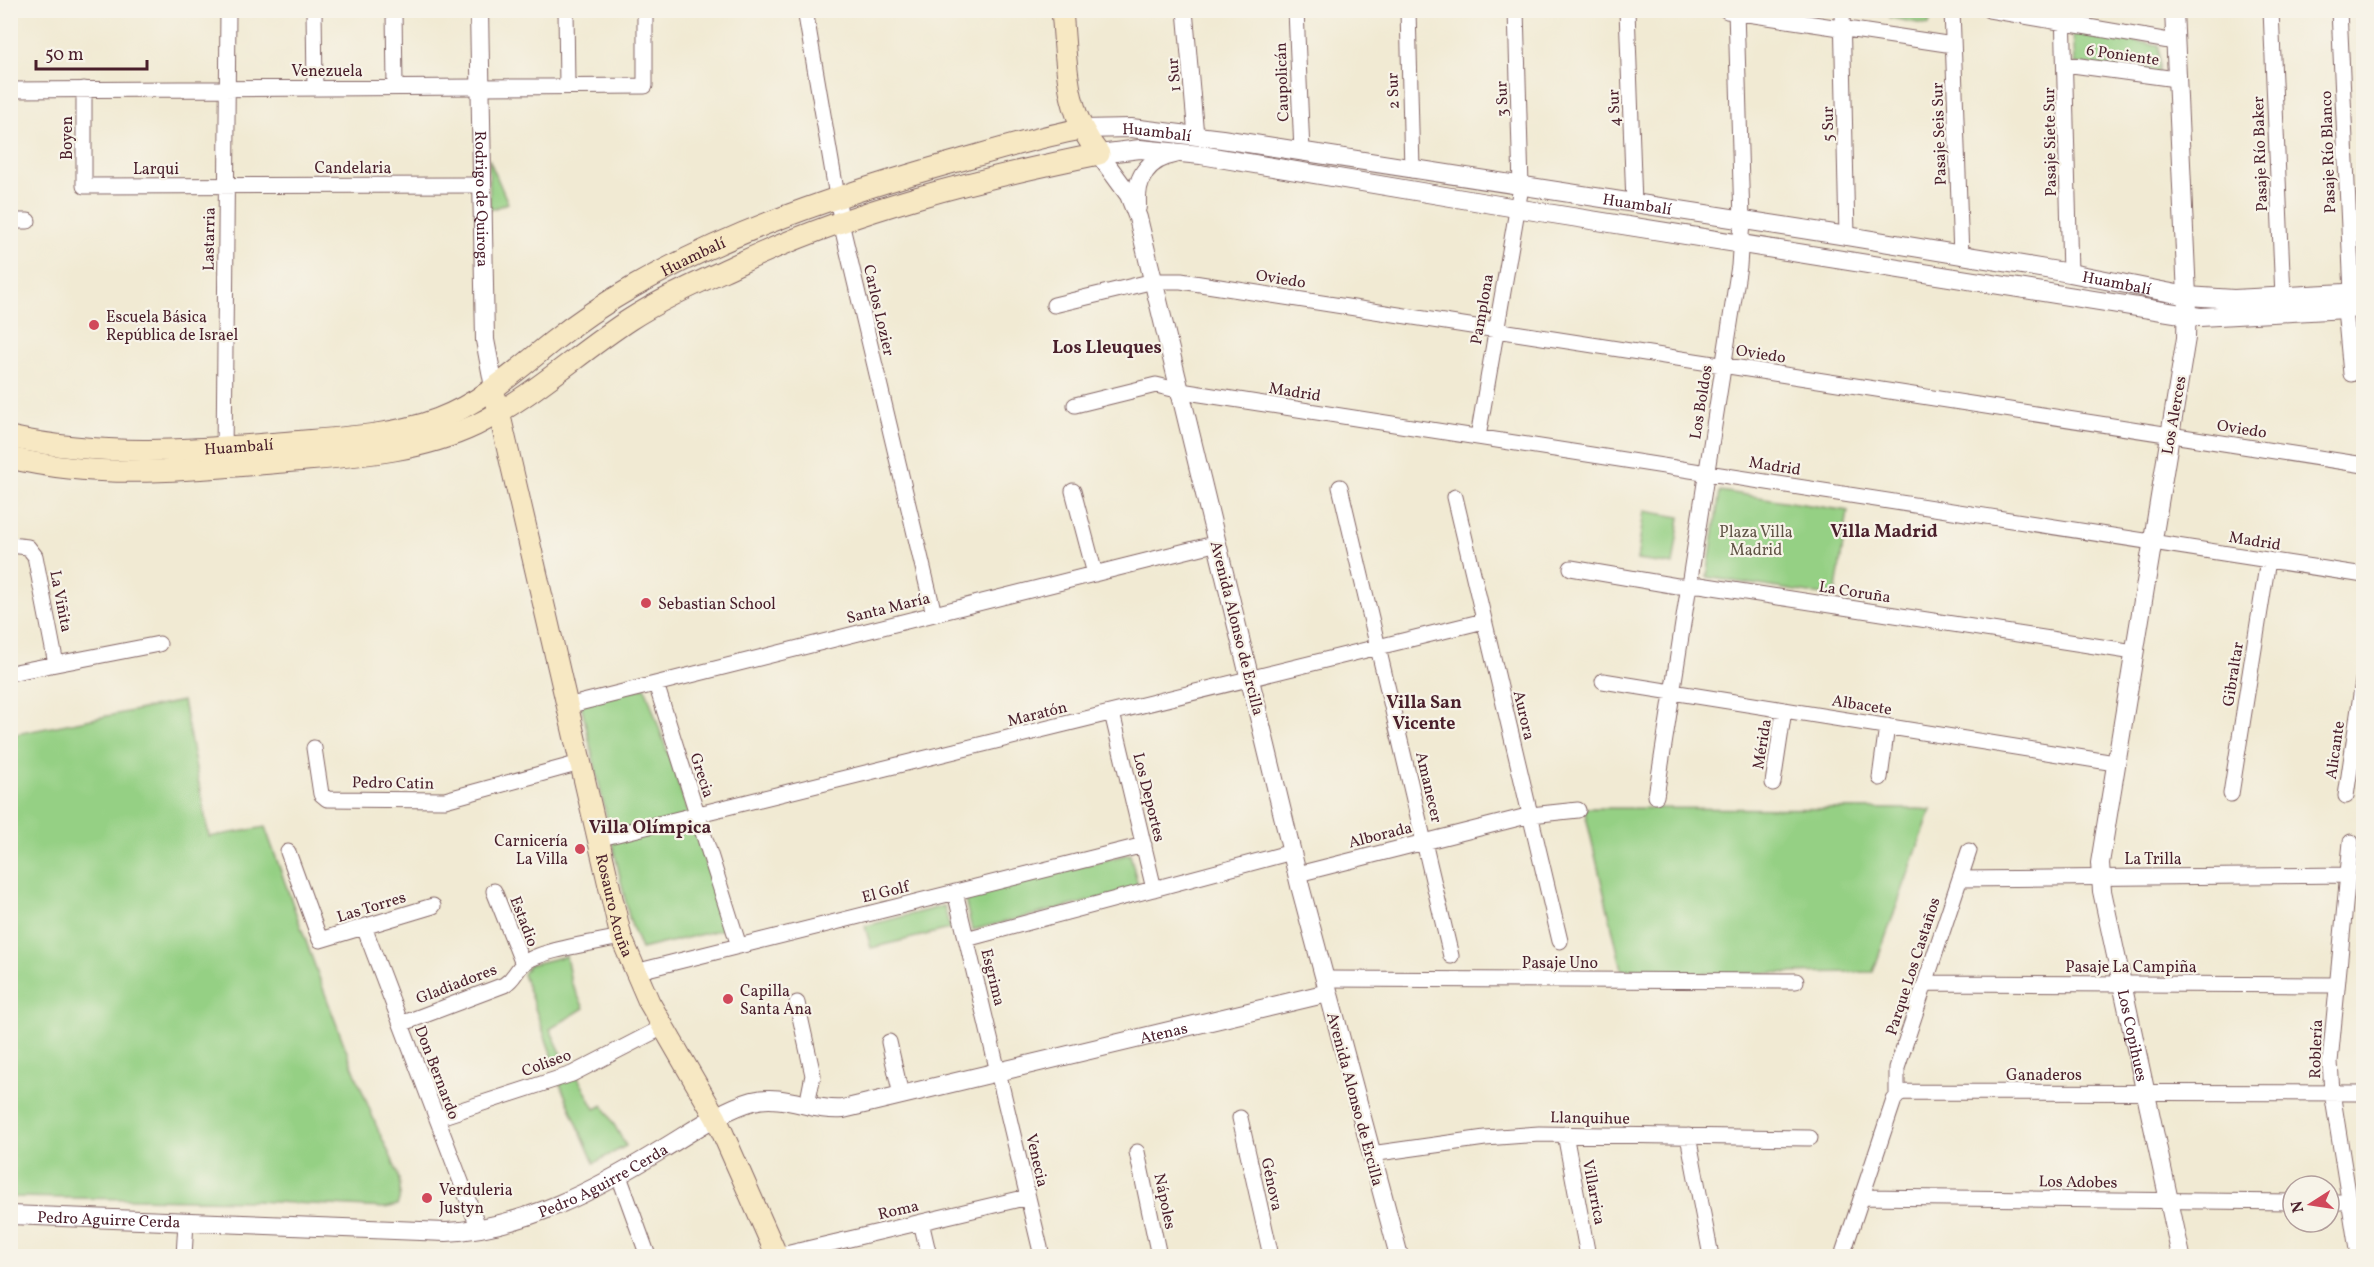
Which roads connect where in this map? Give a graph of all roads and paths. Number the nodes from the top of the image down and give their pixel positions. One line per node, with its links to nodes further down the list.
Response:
1 (228, 10): 30 (street, Lastarria)
2 (314, 10): 31 (street)
3 (394, 10): 28 (street)
4 (479, 10): 29 (street, Rodrigo de Quiroga)
5 (566, 10): 27 (street)
6 (645, 10): 27 (street, Venezuela)
7 (805, 10): 44 (street, Carlos Lozier)
8 (1062, 10): 34 (main road, Avenida Alonso de Ercilla)
9 (1185, 10): 35 (street, 1 Sur)
10 (1296, 10): 37 (street, Caupolicán)
11 (1408, 10): 39 (street, 2 Sur)
12 (1516, 10): 43 (street, 3 Sur)
13 (1627, 10): 45 (street, 4 Sur)
14 (1842, 10): 22 (street, 5 Sur)
15 (1952, 10): 24 (street, Pasaje Seis Sur)
16 (1989, 10): 21 (street, 6 Poniente)
17 (2174, 10): 23 (street, Los Alerces)
18 (2271, 10): 58 (street, Pasaje Río Baker)
19 (2339, 10): 59 (street, Pasaje Río Blanco)
20 (1732, 11): 22 (street); 51 (street, Los Boldos)
21 (2063, 17): 23 (street, 6 Poniente); 25 (street, Pasaje Siete Sur)
22 (1842, 28): 24 (street); 52 (street, 5 Sur)
23 (2175, 42): 26 (street, Los Alerces)
24 (1953, 45): 54 (street, Pasaje Seis Sur)
25 (2065, 64): 26 (street, 6 Poniente); 55 (street, Pasaje Siete Sur)
26 (2176, 79): 57 (street, Los Alerces)
27 (567, 86): 29 (street, Venezuela)
28 (395, 87): 29 (street, Venezuela); 31 (street, Venezuela)
29 (479, 87): 40 (street, Rodrigo de Quiroga)
30 (227, 88): 31 (street, Venezuela); 32 (street, Venezuela); 42 (street, Lastarria)
31 (315, 88)
32 (84, 89): 33 (street, Venezuela); 41 (street, Boyen)
33 (10, 90)
34 (1082, 129): 35 (street, Huambalí); 38 (main road, Avenida Alonso de Ercilla); 44 (main road, Huambalí)
35 (1196, 136): 37 (street, Huambalí)
36 (1183, 152): 38 (street, Huambalí); 46 (street, Huambalí); 47 (street)
37 (1302, 152): 39 (street, Huambalí)
38 (1100, 154): 47 (street, Avenida Alonso de Ercilla); 50 (main road, Huambalí)
39 (1412, 170): 43 (street, Huambalí)
40 (480, 185): 42 (street, Candelaria); 66 (street, Rodrigo de Quiroga)
41 (84, 186): 42 (street, Larqui)
42 (227, 186): 73 (street, Lastarria)
43 (1521, 187): 45 (street, Huambalí); 46 (street, Pamplona)
44 (837, 197): 50 (street, Carlos Lozier); 66 (main road, Huambalí)
45 (1634, 204): 51 (street, Huambalí)
46 (1516, 208): 53 (street, Huambalí); 63 (street, Pamplona)
47 (1138, 218): 56 (street, Avenida Alonso de Ercilla)
48 (10, 221): 49 (street)
49 (28, 221)
50 (841, 221): 69 (main road, Huambalí); 88 (street, Carlos Lozier)
51 (1742, 221): 52 (street, Huambalí); 53 (street, Los Boldos)
52 (1847, 236): 54 (street, Huambalí)
53 (1740, 244): 62 (street, Huambalí); 64 (street, Los Boldos)
54 (1961, 256): 55 (street, Huambalí)
55 (2070, 273): 57 (street, Huambalí)
56 (1154, 281): 60 (street, Oviedo); 63 (street, Oviedo); 67 (street, Avenida Alonso de Ercilla)
57 (2187, 296): 58 (street, Huambalí); 62 (street, Los Alerces)
58 (2283, 297): 59 (street, Huambalí)
59 (2353, 298): 61 (street, Huambalí); 62 (street, Huambalí); 65 (street, Pasaje Río Blanco)
60 (1054, 305)
61 (2364, 308)
62 (2187, 315): 70 (street, Los Alerces)
63 (1496, 330): 64 (street, Oviedo); 72 (street, Pamplona)
64 (1723, 365): 70 (street, Oviedo); 76 (street, Los Boldos)
65 (2351, 374)
66 (494, 387): 69 (main road, Rosauro Acuña); 73 (main road, Huambalí)
67 (1181, 392): 68 (street, Madrid); 72 (street, Madrid); 81 (street, Avenida Alonso de Ercilla)
68 (1075, 405)
69 (500, 412): 73 (main road, Huambalí); 100 (main road, Rosauro Acuña)
70 (2170, 435): 75 (street, Oviedo); 80 (street, Los Alerces)
71 (10, 437): 73 (main road, Huambalí)
72 (1478, 437): 76 (street, Madrid)
73 (224, 457): 74 (main road, Huambalí)
74 (10, 458)
75 (2364, 465)
76 (1707, 473): 80 (street, Madrid); 87 (street, Los Boldos)
77 (1340, 487): 91 (street, Amanecer)
78 (1073, 491): 85 (street)
79 (1455, 497): 89 (street, Aurora)
80 (2152, 542): 83 (street, Madrid); 92 (street, Los Alerces)
81 (1218, 543): 85 (street, Santa María); 95 (street, Avenida Alonso de Ercilla)
82 (10, 545): 93 (street, La Viñita)
83 (2268, 560): 86 (street, Madrid); 109 (street, Gibraltar)
84 (1571, 568): 87 (street, La Coruña)
85 (1095, 574): 88 (street, Santa María)
86 (2364, 575)
87 (1689, 585): 92 (street, La Coruña); 99 (street, Los Boldos)
88 (934, 614): 98 (street, Santa María)
89 (1484, 621): 91 (street, Maratón); 114 (street, Aurora)
90 (159, 644): 93 (street)
91 (1378, 647): 95 (street, Maratón); 117 (street, Amanecer)
92 (2134, 652): 106 (street, Los Alerces)
93 (56, 664): 94 (street)
94 (10, 673)
95 (1251, 679): 102 (street, Maratón); 122 (street, Avenida Alonso de Ercilla)
96 (2363, 679): 111 (street, Alicante)
97 (1603, 681): 99 (street, Albacete)
98 (656, 684): 100 (street, Santa María); 113 (street, Grecia)
99 (1673, 692): 101 (street, Albacete); 110 (street, Los Boldos)
100 (567, 706): 105 (main road, Rosauro Acuña)
101 (1785, 710): 103 (street, Albacete); 108 (street, Mérida)
102 (1112, 713): 113 (street, Maratón); 119 (street, Los Deportes)
103 (1887, 726): 106 (street, Albacete); 107 (street)
104 (314, 748): 105 (street, Pedro Catin)
105 (580, 763): 116 (main road, Rosauro Acuña)
106 (2115, 763): 115 (street, Los Alerces)
107 (1880, 778)
108 (1773, 783)
109 (2231, 794)
110 (1656, 796)
111 (2346, 796)
112 (1578, 810): 114 (street, Alborada)
113 (697, 815): 116 (street, Maratón); 135 (street, Grecia)
114 (1530, 815): 117 (street, Alborada); 134 (street, Aurora)
115 (2107, 815): 125 (street, Los Copihues)
116 (597, 839): 132 (main road, Rosauro Acuña)
117 (1424, 842): 123 (street, Alborada); 136 (street, Amanecer)
118 (2351, 842): 124 (street, Roblería)
119 (1144, 845): 127 (street, Los Deportes); 129 (street, El Golf)
120 (1969, 851): 126 (street, Parque Los Castaños)
121 (288, 852): 131 (street, Las Torres)
122 (1292, 852): 123 (street, Avenida Alonso de Ercilla); 127 (street)
123 (1298, 874): 143 (street, Avenida Alonso de Ercilla)
124 (2347, 875): 125 (street, La Trilla); 142 (street, Roblería)
125 (2100, 877): 126 (street, La Trilla); 141 (street, Los Copihues)
126 (1960, 879): 140 (street, Parque Los Castaños)
127 (1154, 889): 133 (street)
128 (494, 891): 137 (street, Estadio)
129 (955, 892): 133 (street, Esgrima); 135 (street, El Golf)
130 (433, 906): 131 (street, Las Torres)
131 (364, 927): 145 (street, Don Bernardo)
132 (621, 937): 137 (street, Gladiadores); 138 (main road, Rosauro Acuña)
133 (966, 939): 148 (street, Esgrima)
134 (1560, 941)
135 (739, 946): 138 (street, El Golf)
136 (1451, 956)
137 (523, 964): 145 (street, Gladiadores)
138 (635, 972): 146 (main road, Rosauro Acuña)
139 (1796, 981): 143 (street, Pasaje Uno)
140 (1926, 983): 141 (street, Pasaje La Campiña); 152 (street, Parque Los Castaños)
141 (2122, 984): 142 (street, Pasaje La Campiña); 149 (street, Los Copihues)
142 (2337, 985): 150 (street, Roblería)
143 (1326, 986): 148 (street, Atenas); 162 (street, Avenida Alonso de Ercilla)
144 (797, 1004): 154 (street)
145 (401, 1024): 155 (street, Don Bernardo)
146 (663, 1027): 155 (street, Coliseo); 156 (main road, Rosauro Acuña)
147 (888, 1042): 153 (street)
148 (998, 1071): 153 (street, Pedro Aguirre Cerda); 164 (street, Venecia)
149 (2145, 1091): 150 (street, Ganaderos); 152 (street, Ganaderos); 166 (street, Los Copihues)
150 (2332, 1092): 151 (street, Ganaderos); 169 (street, Roblería)
151 (2364, 1093)
152 (1897, 1094): 165 (street)
153 (901, 1095): 154 (street, Pedro Aguirre Cerda)
154 (807, 1105): 156 (street, Pedro Aguirre Cerda)
155 (437, 1118): 173 (street, Don Bernardo)
156 (716, 1118): 163 (street, Pedro Aguirre Cerda); 174 (main road, Rosauro Acuña)
157 (1240, 1118): 180 (street, Génova)
158 (1565, 1134): 159 (street, Llanquihue); 162 (street, Llanquihue); 182 (street, Villarrica)
159 (1688, 1136): 160 (street, Llanquihue); 183 (street)
160 (1810, 1138)
161 (1137, 1152): 179 (street, Nápoles)
162 (1371, 1154): 181 (street, Avenida Alonso de Ercilla)
163 (619, 1176): 173 (street, Pedro Aguirre Cerda); 176 (street)
164 (1028, 1197): 172 (street, Roma); 178 (street, Venecia)
165 (1862, 1197): 166 (street, Los Adobes); 184 (street)
166 (2169, 1200): 167 (street, Los Adobes); 185 (street, Los Copihues)
167 (2281, 1202)
168 (2341, 1202): 169 (street)
169 (2348, 1202): 186 (street, Roblería)
170 (10, 1215): 171 (street, Pedro Aguirre Cerda)
171 (186, 1222): 173 (street, Pedro Aguirre Cerda); 175 (street)
172 (921, 1222): 174 (street, Roma); 177 (street)
173 (479, 1229)
174 (777, 1256)
175 (184, 1257)
176 (648, 1257)
177 (929, 1257)
178 (1042, 1257)
179 (1159, 1257)
180 (1271, 1257)
181 (1399, 1257)
182 (1588, 1257)
183 (1711, 1257)
184 (1842, 1257)
185 (2181, 1257)
186 (2358, 1257)

